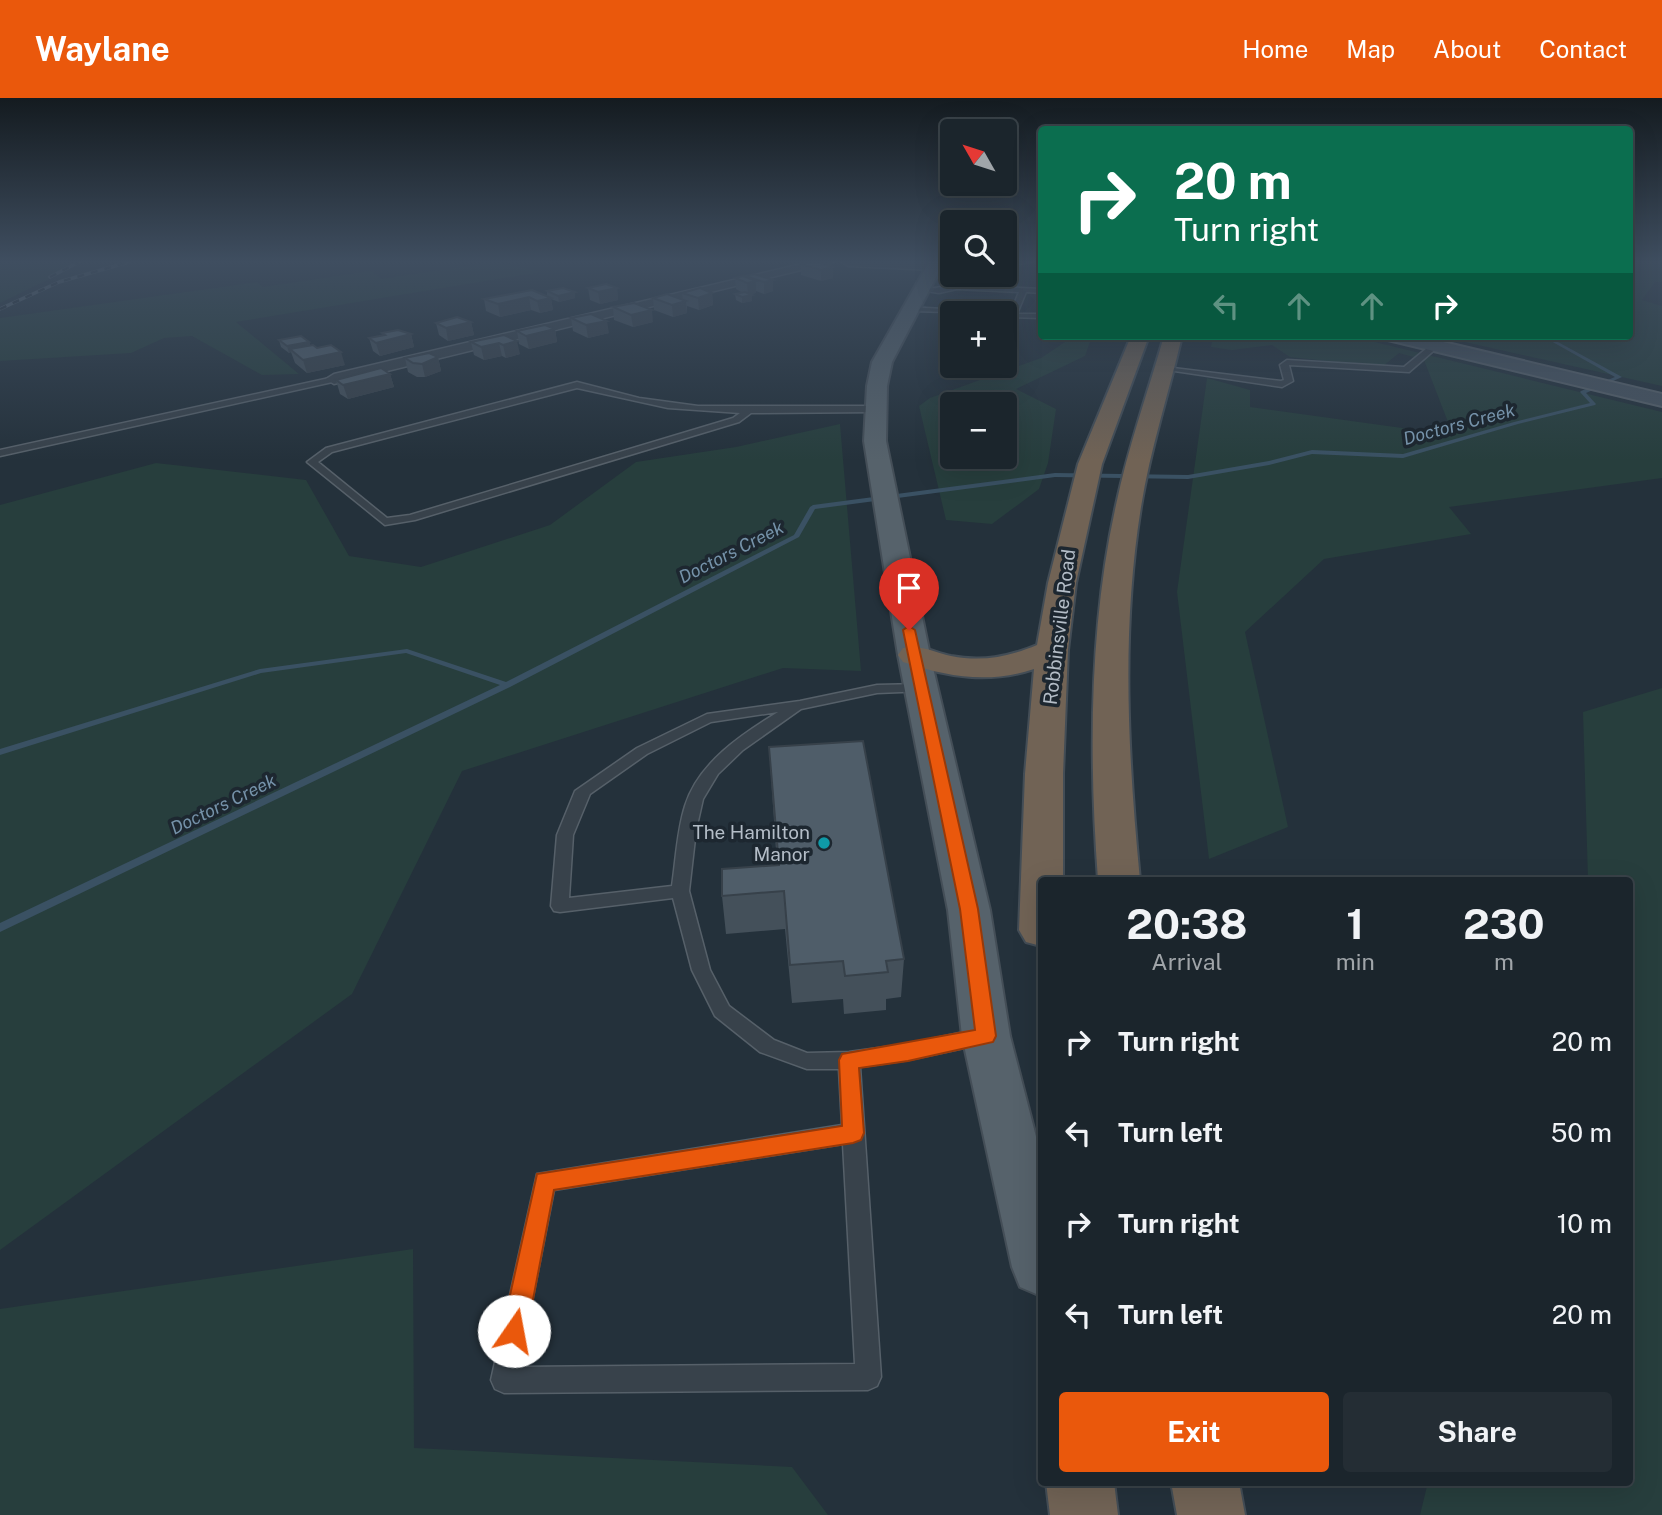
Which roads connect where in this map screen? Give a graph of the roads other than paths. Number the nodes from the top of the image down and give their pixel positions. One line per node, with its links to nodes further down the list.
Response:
1 (549, 328): 8 (street)
2 (901, 328): 10 (main road)
3 (1138, 340): 13 (highway, Robbinsville Road)
4 (1172, 340): 7 (highway)
5 (1411, 340): 6 (street)
6 (1435, 346): 7 (lane); 9 (street)
7 (1165, 369): 17 (highway)
8 (334, 379): 12 (lane)
9 (1661, 400)
10 (875, 409): 11 (lane); 14 (main road)
11 (747, 412): 11 (lane)
12 (0, 453)
13 (1052, 650): 14 (highway); 16 (highway, Robbinsville Road)
14 (917, 672): 15 (lane); 19 (main road)
15 (800, 705): 18 (lane); 18 (lane)
16 (1042, 877)
17 (1119, 877)
18 (680, 891): 20 (lane)
19 (986, 1036): 20 (lane); 22 (main road)
20 (849, 1060): 21 (lane)
21 (853, 1133): 21 (lane)
22 (1038, 1254)
23 (1080, 1486): 25 (highway)
24 (1206, 1486): 26 (highway)
25 (1084, 1515)
26 (1211, 1515)

